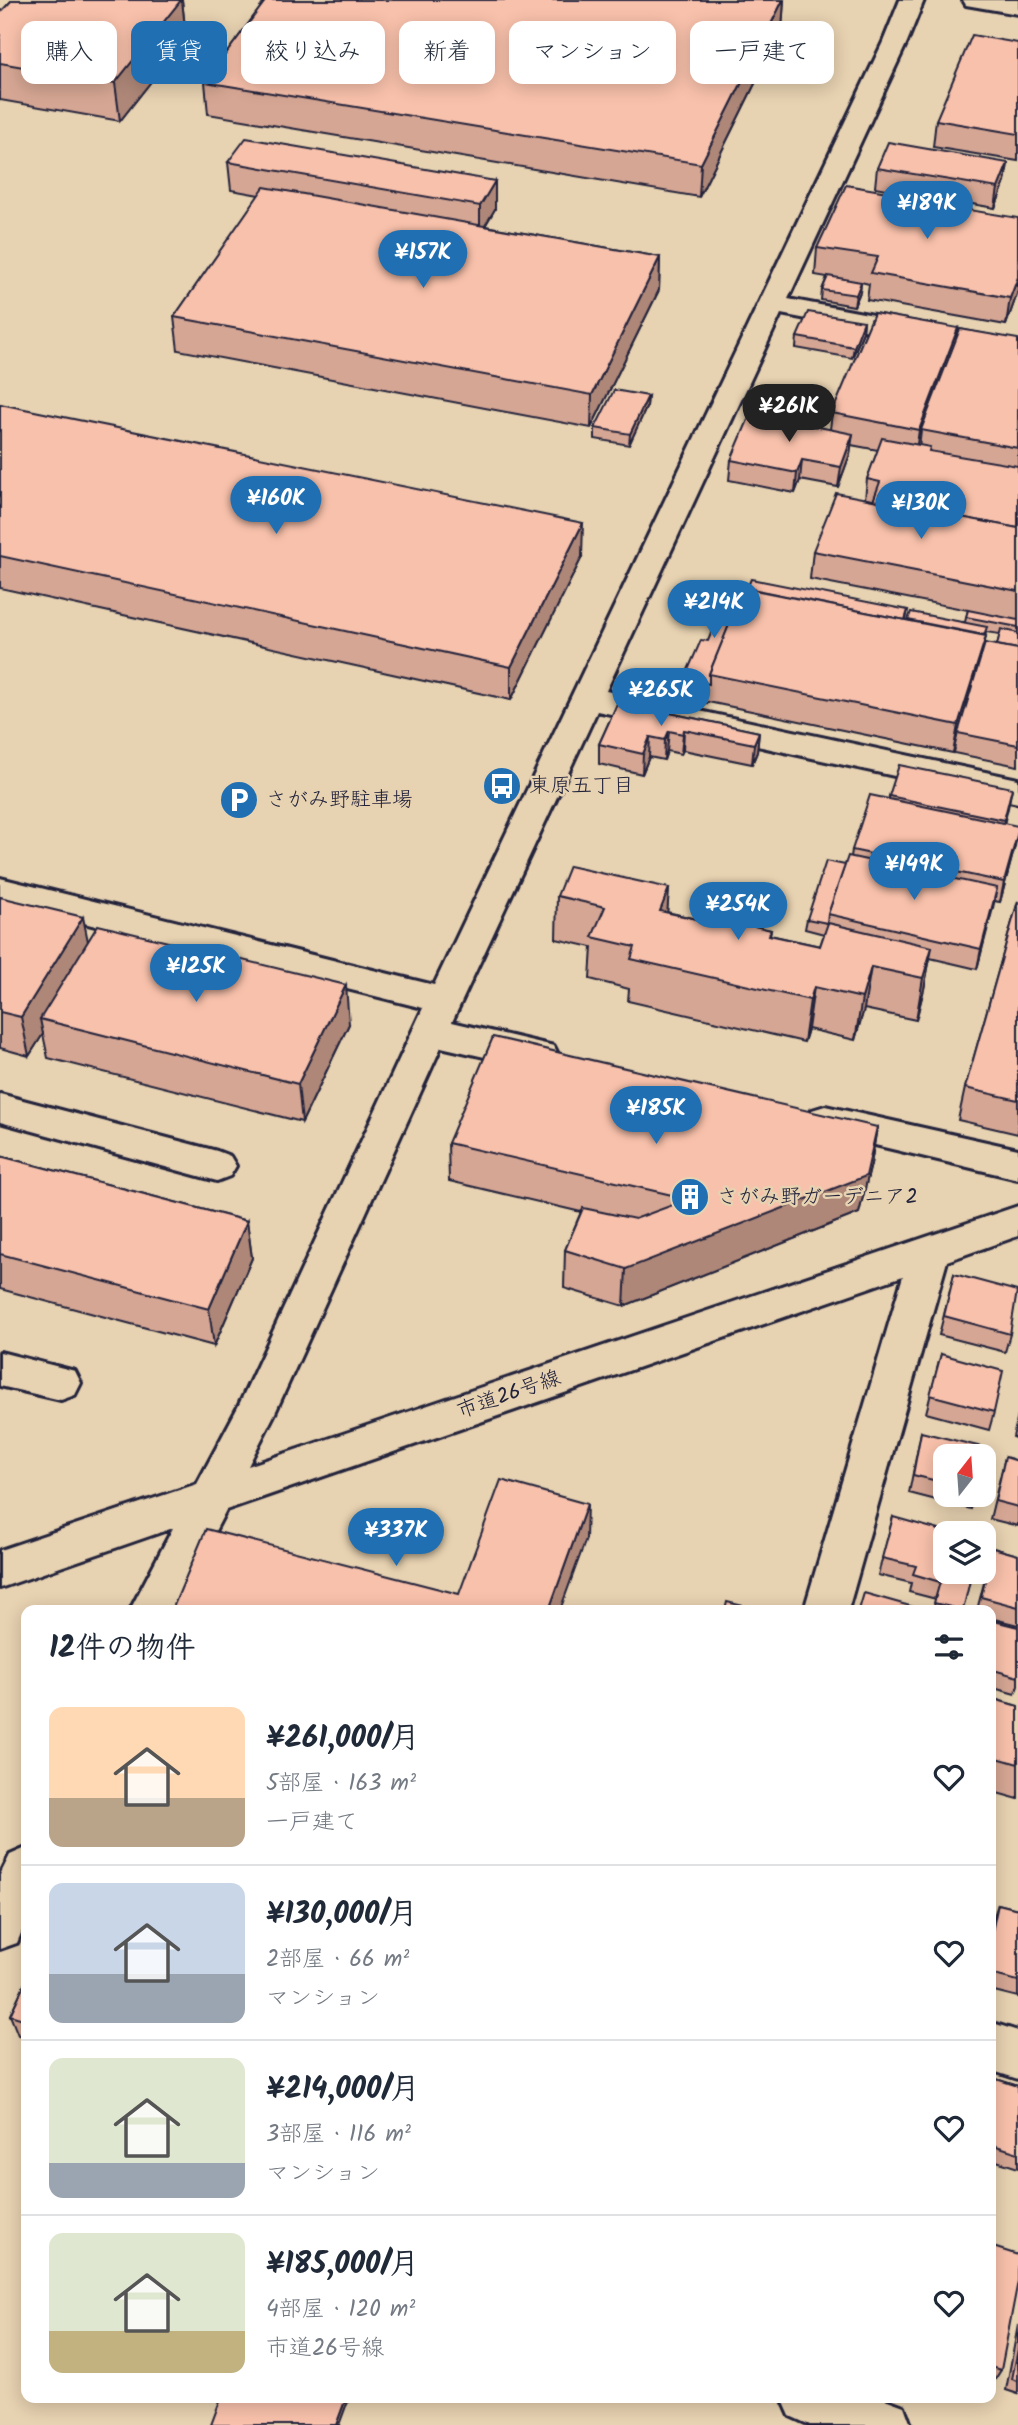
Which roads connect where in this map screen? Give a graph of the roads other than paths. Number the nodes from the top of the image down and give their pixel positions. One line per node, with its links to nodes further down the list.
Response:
1 (912, 0): 4 (main road)
2 (975, 0): 3 (main road)
3 (1018, 7)
4 (771, 304): 5 (main road); 6 (main road)
5 (1018, 351)
6 (586, 698): 7 (main road); 9 (main road)
7 (1018, 791)
8 (0, 890): 9 (main road)
9 (438, 1016): 10 (main road); 19 (main road)
10 (577, 1064)
11 (0, 1108): 14 (main road)
12 (791, 1112): 13 (main road)
13 (1018, 1164)
14 (217, 1166)
15 (1018, 1221): 16 (main road, 市道26号線)
16 (930, 1251): 19 (main road, 市道26号線); 22 (main road)
17 (0, 1369): 18 (main road)
18 (61, 1383)
19 (209, 1497): 20 (main road, 市道26号線); 21 (main road)
20 (0, 1569)
21 (155, 1605)
22 (827, 1605)
23 (21, 1881): 24 (main road)
24 (0, 1927)
25 (996, 2048): 26 (main road)
26 (1018, 2055)
27 (822, 2403): 28 (main road)
28 (885, 2425)

